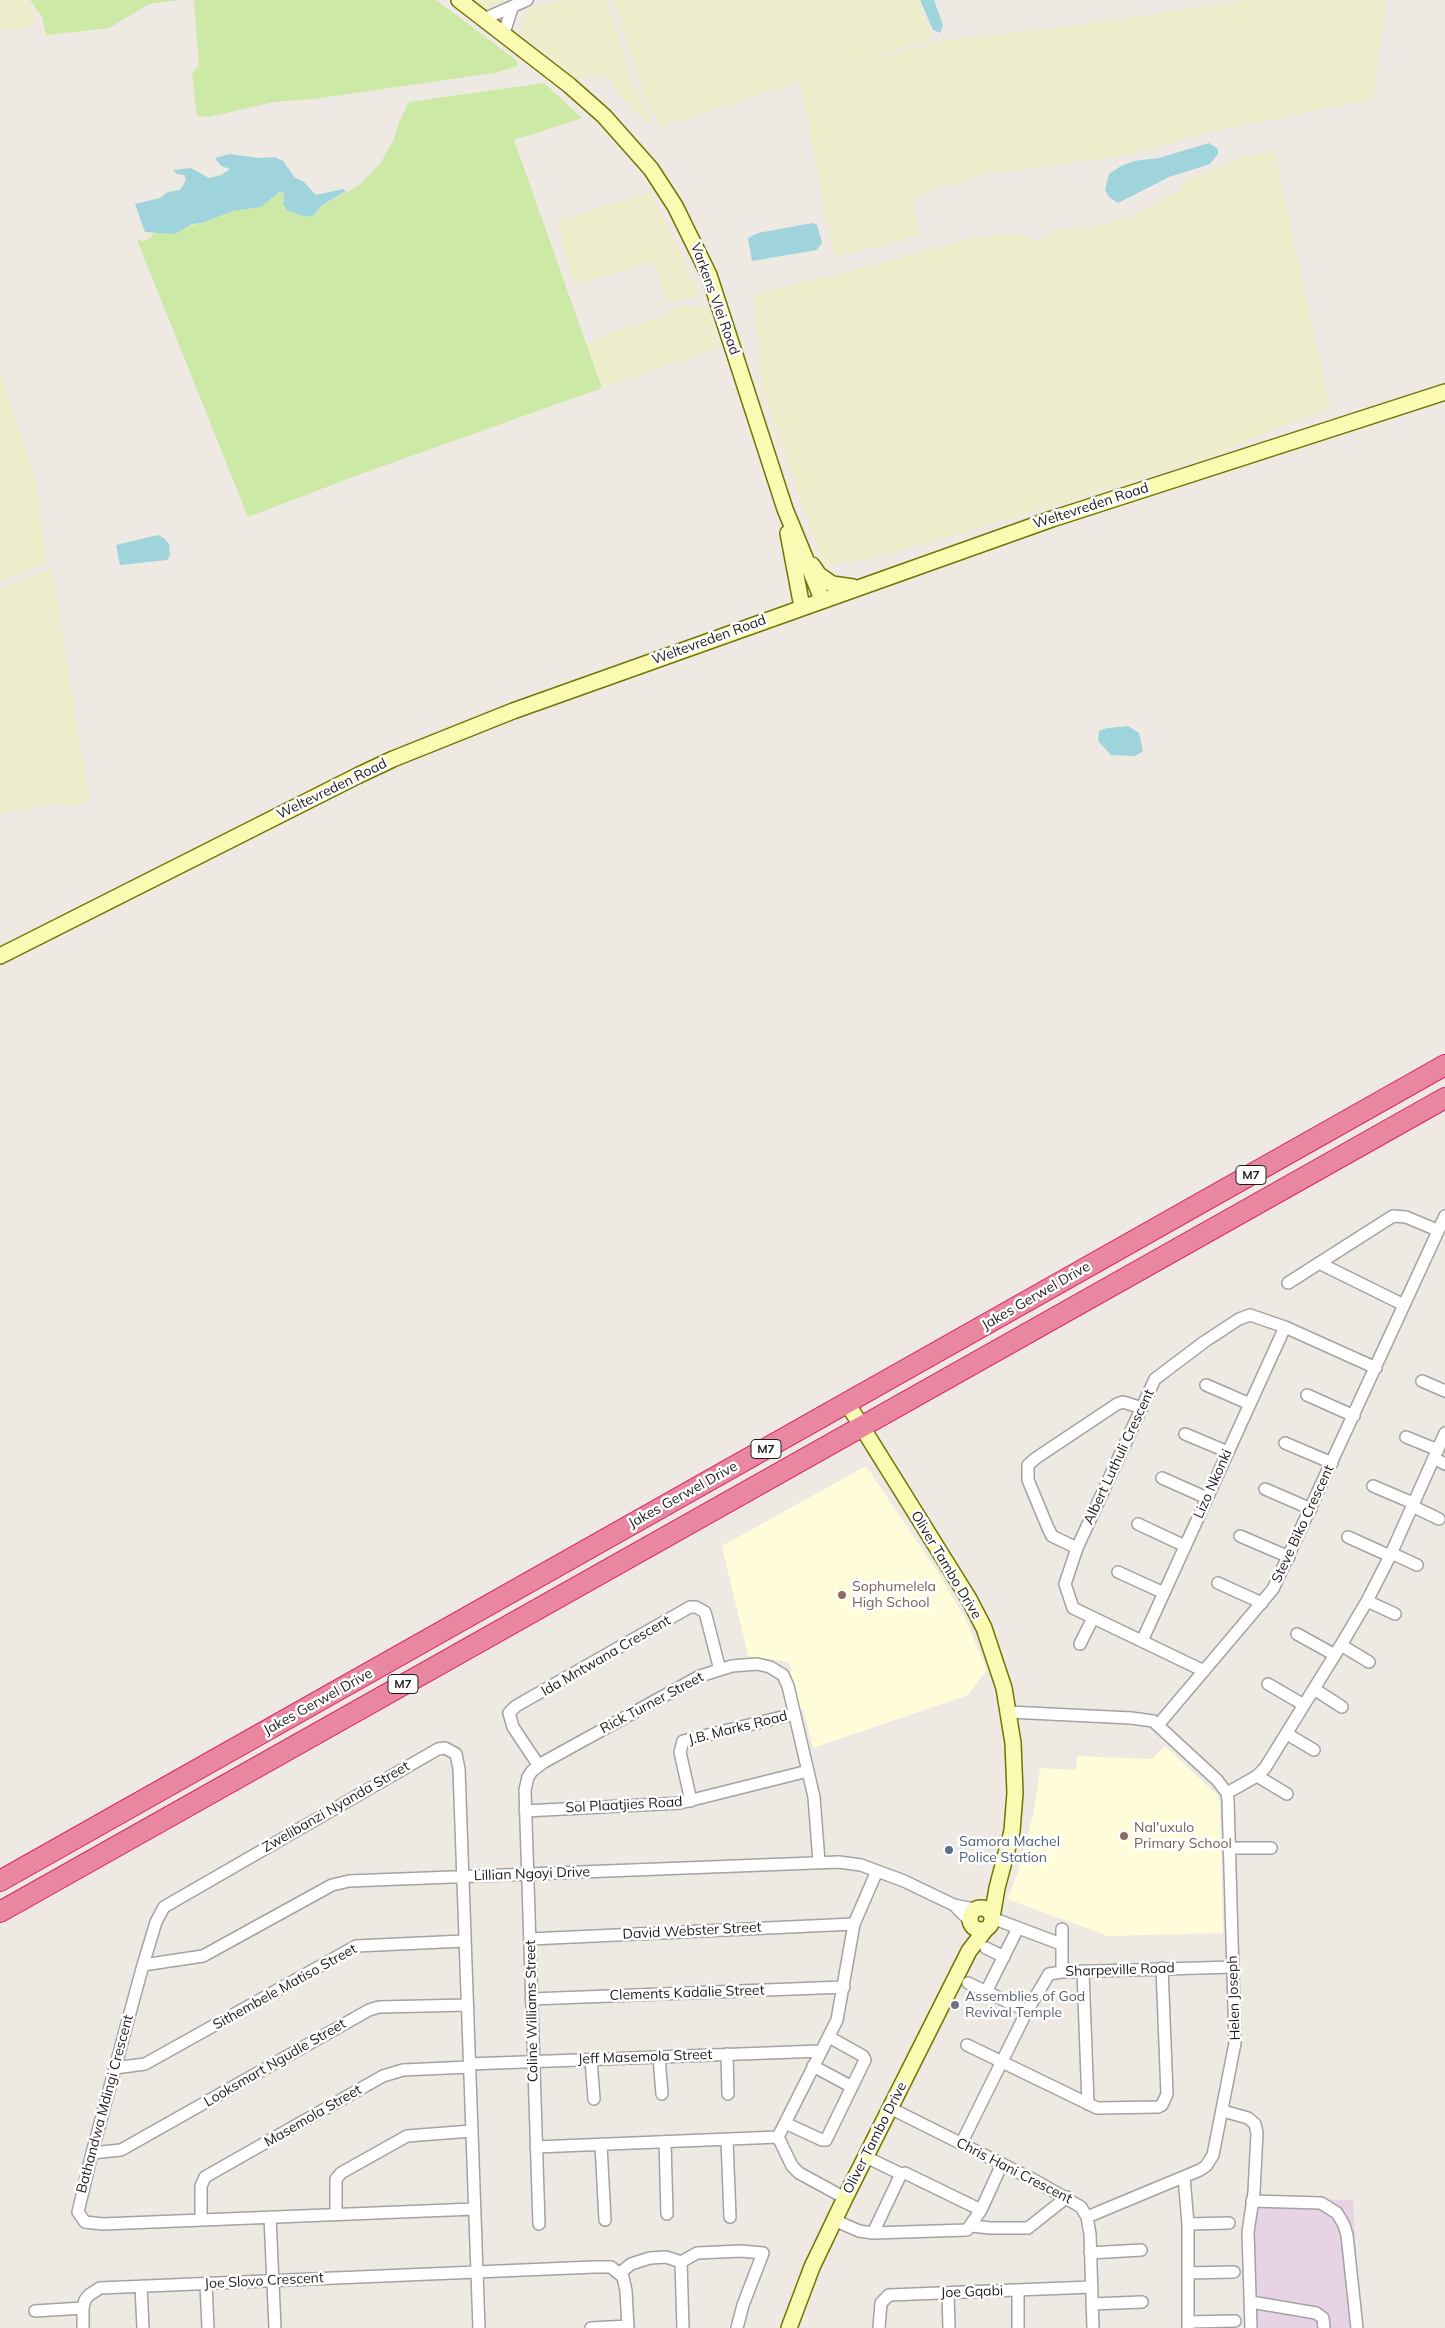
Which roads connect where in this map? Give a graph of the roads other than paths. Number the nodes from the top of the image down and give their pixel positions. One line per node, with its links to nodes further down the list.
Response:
1 (459, 0): 4 (street, Varkens Vlei Road)
2 (527, 0): 3 (street)
3 (512, 8): 4 (street); 5 (street)
4 (484, 19): 5 (street, Varkens Vlei Road)
5 (504, 33): 7 (street, Varkens Vlei Road)
6 (1445, 392): 9 (street, Weltevreden Road)
7 (785, 509): 8 (street, Varkens Vlei Road); 11 (street, Varkens Vlei Road)
8 (804, 556): 9 (street); 10 (street, Varkens Vlei Road)
9 (857, 587): 10 (street, Weltevreden Road)
10 (822, 599): 11 (street, Weltevreden Road)
11 (802, 607): 12 (street, Weltevreden Road)
12 (0, 956)
13 (1445, 1065): 26 (highway, Jakes Gerwel Drive / M7)
14 (1445, 1098): 30 (highway, Jakes Gerwel Drive / M7)
15 (1445, 1216): 16 (street, Steve Biko Crescent)
16 (1437, 1230): 17 (street); 19 (street, Steve Biko Crescent)
17 (1319, 1263): 18 (street); 19 (street)
18 (1288, 1283)
19 (1404, 1305): 21 (street, Steve Biko Crescent)
20 (1285, 1327): 21 (street, Albert Luthuli Crescent); 27 (street, Lizo Nkonki); 28 (street, Albert Luthuli Crescent)
21 (1376, 1368): 29 (street, Steve Biko Crescent)
22 (1422, 1382): 24 (street)
23 (1206, 1386): 27 (street)
24 (1445, 1391)
25 (1307, 1395): 29 (street)
26 (847, 1404): 30 (street, Oliver Tambo Drive); 91 (highway, Jakes Gerwel Drive / M7)
27 (1250, 1404): 35 (street, Lizo Nkonki)
28 (1142, 1408): 50 (street, Albert Luthuli Crescent); 50 (street)
29 (1354, 1416): 37 (street, Steve Biko Crescent)
30 (862, 1428): 73 (street, Oliver Tambo Drive); 93 (highway, Jakes Gerwel Drive / M7)
31 (1185, 1434): 35 (street)
32 (1445, 1434): 36 (street)
33 (1406, 1437): 36 (street)
34 (1285, 1442): 37 (street)
35 (1228, 1452): 42 (street, Lizo Nkonki)
36 (1436, 1454): 38 (street); 43 (street)
37 (1332, 1462): 44 (street, Steve Biko Crescent)
38 (1445, 1464)
39 (1162, 1478): 42 (street)
40 (1373, 1486): 43 (street)
41 (1265, 1489): 44 (street)
42 (1207, 1498): 49 (street, Lizo Nkonki)
43 (1412, 1504): 45 (street); 51 (street)
44 (1311, 1510): 52 (street, Steve Biko Crescent)
45 (1439, 1519)
46 (1138, 1524): 49 (street)
47 (1240, 1536): 52 (street)
48 (1348, 1537): 51 (street)
49 (1186, 1546): 56 (street, Lizo Nkonki)
50 (1077, 1548): 60 (street, Albert Luthuli Crescent)
51 (1390, 1554): 53 (street); 57 (street)
52 (1289, 1557): 58 (street, Steve Biko Crescent)
53 (1417, 1565)
54 (1118, 1572): 56 (street)
55 (1218, 1583): 58 (street)
56 (1164, 1593): 62 (street, Lizo Nkonki)
57 (1367, 1601): 59 (street); 64 (street)
58 (1262, 1603): 68 (street, Steve Biko Crescent)
59 (1395, 1614)
60 (1093, 1618): 62 (street, Albert Luthuli Crescent); 63 (street)
61 (1297, 1634): 65 (street)
62 (1142, 1641): 68 (street, Albert Luthuli Crescent)
63 (1080, 1644)
64 (1341, 1645): 65 (street); 66 (street)
65 (1334, 1655): 70 (street)
66 (1369, 1662)
67 (720, 1670): 74 (street, Rick Turner Street); 78 (street, Rick Turner Street); 78 (street, Ida Mntwana Crescent)
68 (1204, 1671): 75 (street, Steve Biko Crescent)
69 (1268, 1684): 71 (street)
70 (1314, 1689): 71 (street); 72 (street)
71 (1304, 1705): 76 (street)
72 (1342, 1707)
73 (1009, 1712): 75 (street); 92 (street, Oliver Tambo Drive)
74 (794, 1714): 79 (street, Rick Turner Street); 83 (street, J.B. Marks Road)
75 (1158, 1725): 81 (street)
76 (1287, 1734): 77 (street); 80 (street)
77 (1314, 1750)
78 (538, 1766): 84 (street)
79 (808, 1772): 83 (street, Sol Plaatjies Road); 87 (street, Rick Turner Street)
80 (1257, 1776): 81 (street); 82 (street)
81 (1227, 1793): 85 (street, Helen Joseph)
82 (1287, 1794)
83 (691, 1801): 84 (street, Sol Plaatjies Road)
84 (526, 1810): 89 (street)
85 (1230, 1848): 86 (street); 107 (street, Helen Joseph)
86 (1271, 1848)
87 (819, 1862): 88 (street, Lillian Ngoyi Drive); 89 (street, Lillian Ngoyi Drive)
88 (877, 1871): 94 (street, Lillian Ngoyi Drive); 96 (street)
89 (527, 1875): 90 (street, Lillian Ngoyi Drive); 99 (street, Coline Williams Street)
90 (462, 1877): 100 (street, Lillian Ngoyi Drive); 105 (street); 105 (street, Zwelibanzi Nyanda Street)
91 (0, 1881)
92 (997, 1888): 94 (street, Oliver Tambo Drive); 95 (street, Oliver Tambo Drive)
93 (0, 1912)
94 (973, 1916): 95 (street); 95 (street); 103 (street, Oliver Tambo Drive)
95 (993, 1922): 97 (street); 103 (street, Oliver Tambo Drive)
96 (854, 1924): 99 (street, David Webster Street); 111 (street)
97 (1018, 1928): 101 (street); 104 (street)
98 (1062, 1929): 101 (street)
99 (530, 1939): 113 (street, Coline Williams Street)
100 (464, 1942): 114 (street, Lillian Ngoyi Drive); 126 (street, Sithembele Matiso Street)
101 (1062, 1944): 108 (street)
102 (986, 1948): 104 (street)
103 (969, 1951): 132 (street, Oliver Tambo Drive)
104 (1004, 1957): 112 (street)
105 (143, 1965): 126 (street, Bathandwa Mdingi Crescent)
106 (1162, 1968): 107 (street, Sharpeville Road); 109 (street, Sharpeville Road); 131 (street)
107 (1232, 1968): 133 (street, Helen Joseph)
108 (1062, 1972): 109 (street, Sharpeville Road); 115 (street, Sharpeville Road)
109 (1083, 1972): 131 (street)
110 (968, 1983): 112 (street)
111 (844, 1988): 113 (street, Clements Kadalie Street); 116 (street)
112 (986, 1992): 115 (street)
113 (531, 1999): 122 (street, Coline Williams Street)
114 (467, 2005): 124 (street, Lillian Ngoyi Drive); 142 (street, Looksmart Ngudle Street)
115 (1027, 2011): 123 (street, Sharpeville Road)
116 (829, 2037): 118 (street); 127 (street)
117 (967, 2045): 123 (street)
118 (821, 2051): 119 (street, Jeff Masemola Street); 125 (street)
119 (727, 2054): 120 (street, Jeff Masemola Street); 129 (street)
120 (659, 2057): 121 (street, Jeff Masemola Street); 128 (street)
121 (591, 2060): 122 (street, Jeff Masemola Street); 130 (street)
122 (533, 2062): 124 (street, Jeff Masemola Street); 141 (street, Coline Williams Street)
123 (1003, 2062): 131 (street); 139 (street, Sharpeville Road)
124 (469, 2066): 135 (street, Lillian Ngoyi Drive); 157 (street, Masemola Street)
125 (813, 2066): 127 (street); 134 (street)
126 (115, 2068): 142 (street, Bathandwa Mdingi Crescent)
127 (852, 2087): 134 (street)
128 (662, 2094)
129 (728, 2094)
130 (594, 2099)
131 (1088, 2104)
132 (890, 2108): 139 (street, Chris Hani Crescent); 143 (street, Oliver Tambo Drive)
133 (1223, 2112): 146 (street, Helen Joseph); 149 (street)
134 (785, 2123): 136 (street)
135 (471, 2131): 150 (street, Lillian Ngoyi Drive); 152 (street)
136 (778, 2137): 137 (street); 148 (street)
137 (727, 2140): 138 (street); 155 (street)
138 (665, 2142): 140 (street); 153 (street)
139 (961, 2144): 144 (street, Chris Hani Crescent)
140 (601, 2145): 141 (street); 158 (street)
141 (536, 2147): 161 (street, Coline Williams Street)
142 (92, 2153): 157 (street, Bathandwa Mdingi Crescent)
143 (866, 2157): 145 (street); 148 (street, Oliver Tambo Drive)
144 (1002, 2164): 147 (street, Chris Hani Crescent); 151 (street)
145 (901, 2174): 151 (street); 164 (street)
146 (1184, 2177): 156 (street, Helen Joseph); 162 (street)
147 (1067, 2197): 156 (street, Chris Hani Crescent); 163 (street)
148 (845, 2198): 159 (street, Oliver Tambo Drive)
149 (1252, 2201): 179 (street); 201 (street)
150 (474, 2209): 152 (street, Bathandwa Mdingi Crescent); 168 (street, Lillian Ngoyi Drive)
151 (981, 2210): 163 (street)
152 (336, 2214): 154 (street, Bathandwa Mdingi Crescent)
153 (667, 2214)
154 (270, 2216): 157 (street, Bathandwa Mdingi Crescent); 172 (street)
155 (730, 2217)
156 (1087, 2217): 166 (street)
157 (201, 2219)
158 (604, 2220)
159 (834, 2220): 164 (street); 194 (street, Oliver Tambo Drive)
160 (1229, 2223): 162 (street)
161 (539, 2224)
162 (1188, 2224): 171 (street)
163 (972, 2226): 164 (street)
164 (873, 2233)
165 (1141, 2250): 166 (street)
166 (1090, 2253): 175 (street)
167 (681, 2262): 170 (street); 192 (street); 193 (street)
168 (476, 2271): 170 (street, Joe Slovo Crescent); 172 (street, Joe Slovo Crescent); 190 (street, Lillian Ngoyi Drive)
169 (1234, 2272): 171 (street)
170 (620, 2273): 185 (street)
171 (1188, 2274): 184 (street)
172 (272, 2281): 173 (street, Joe Slovo Crescent); 189 (street)
173 (206, 2284): 174 (street, Joe Slovo Crescent); 188 (street)
174 (141, 2286): 181 (street, Joe Slovo Crescent); 187 (street)
175 (1092, 2286): 176 (street, Joe Gqabi); 180 (street)
176 (1018, 2290): 177 (street, Joe Gqabi); 197 (street)
177 (948, 2293): 195 (street, Joe Gqabi); 196 (street)
178 (1142, 2302): 180 (street)
179 (1250, 2302): 199 (street); 200 (street)
180 (1092, 2304): 198 (street)
181 (83, 2308): 182 (street); 186 (street)
182 (35, 2311)
183 (1236, 2321): 184 (street)
184 (1188, 2325)
185 (628, 2327): 191 (street)
186 (84, 2328)
187 (143, 2328)
188 (208, 2328)
189 (274, 2328)
190 (479, 2328)
191 (591, 2328)
192 (683, 2328)
193 (737, 2328)
194 (789, 2328)
195 (879, 2328)
196 (949, 2328)
197 (1018, 2328)
198 (1092, 2328)
199 (1252, 2328)
200 (1324, 2328)
201 (1357, 2328)

